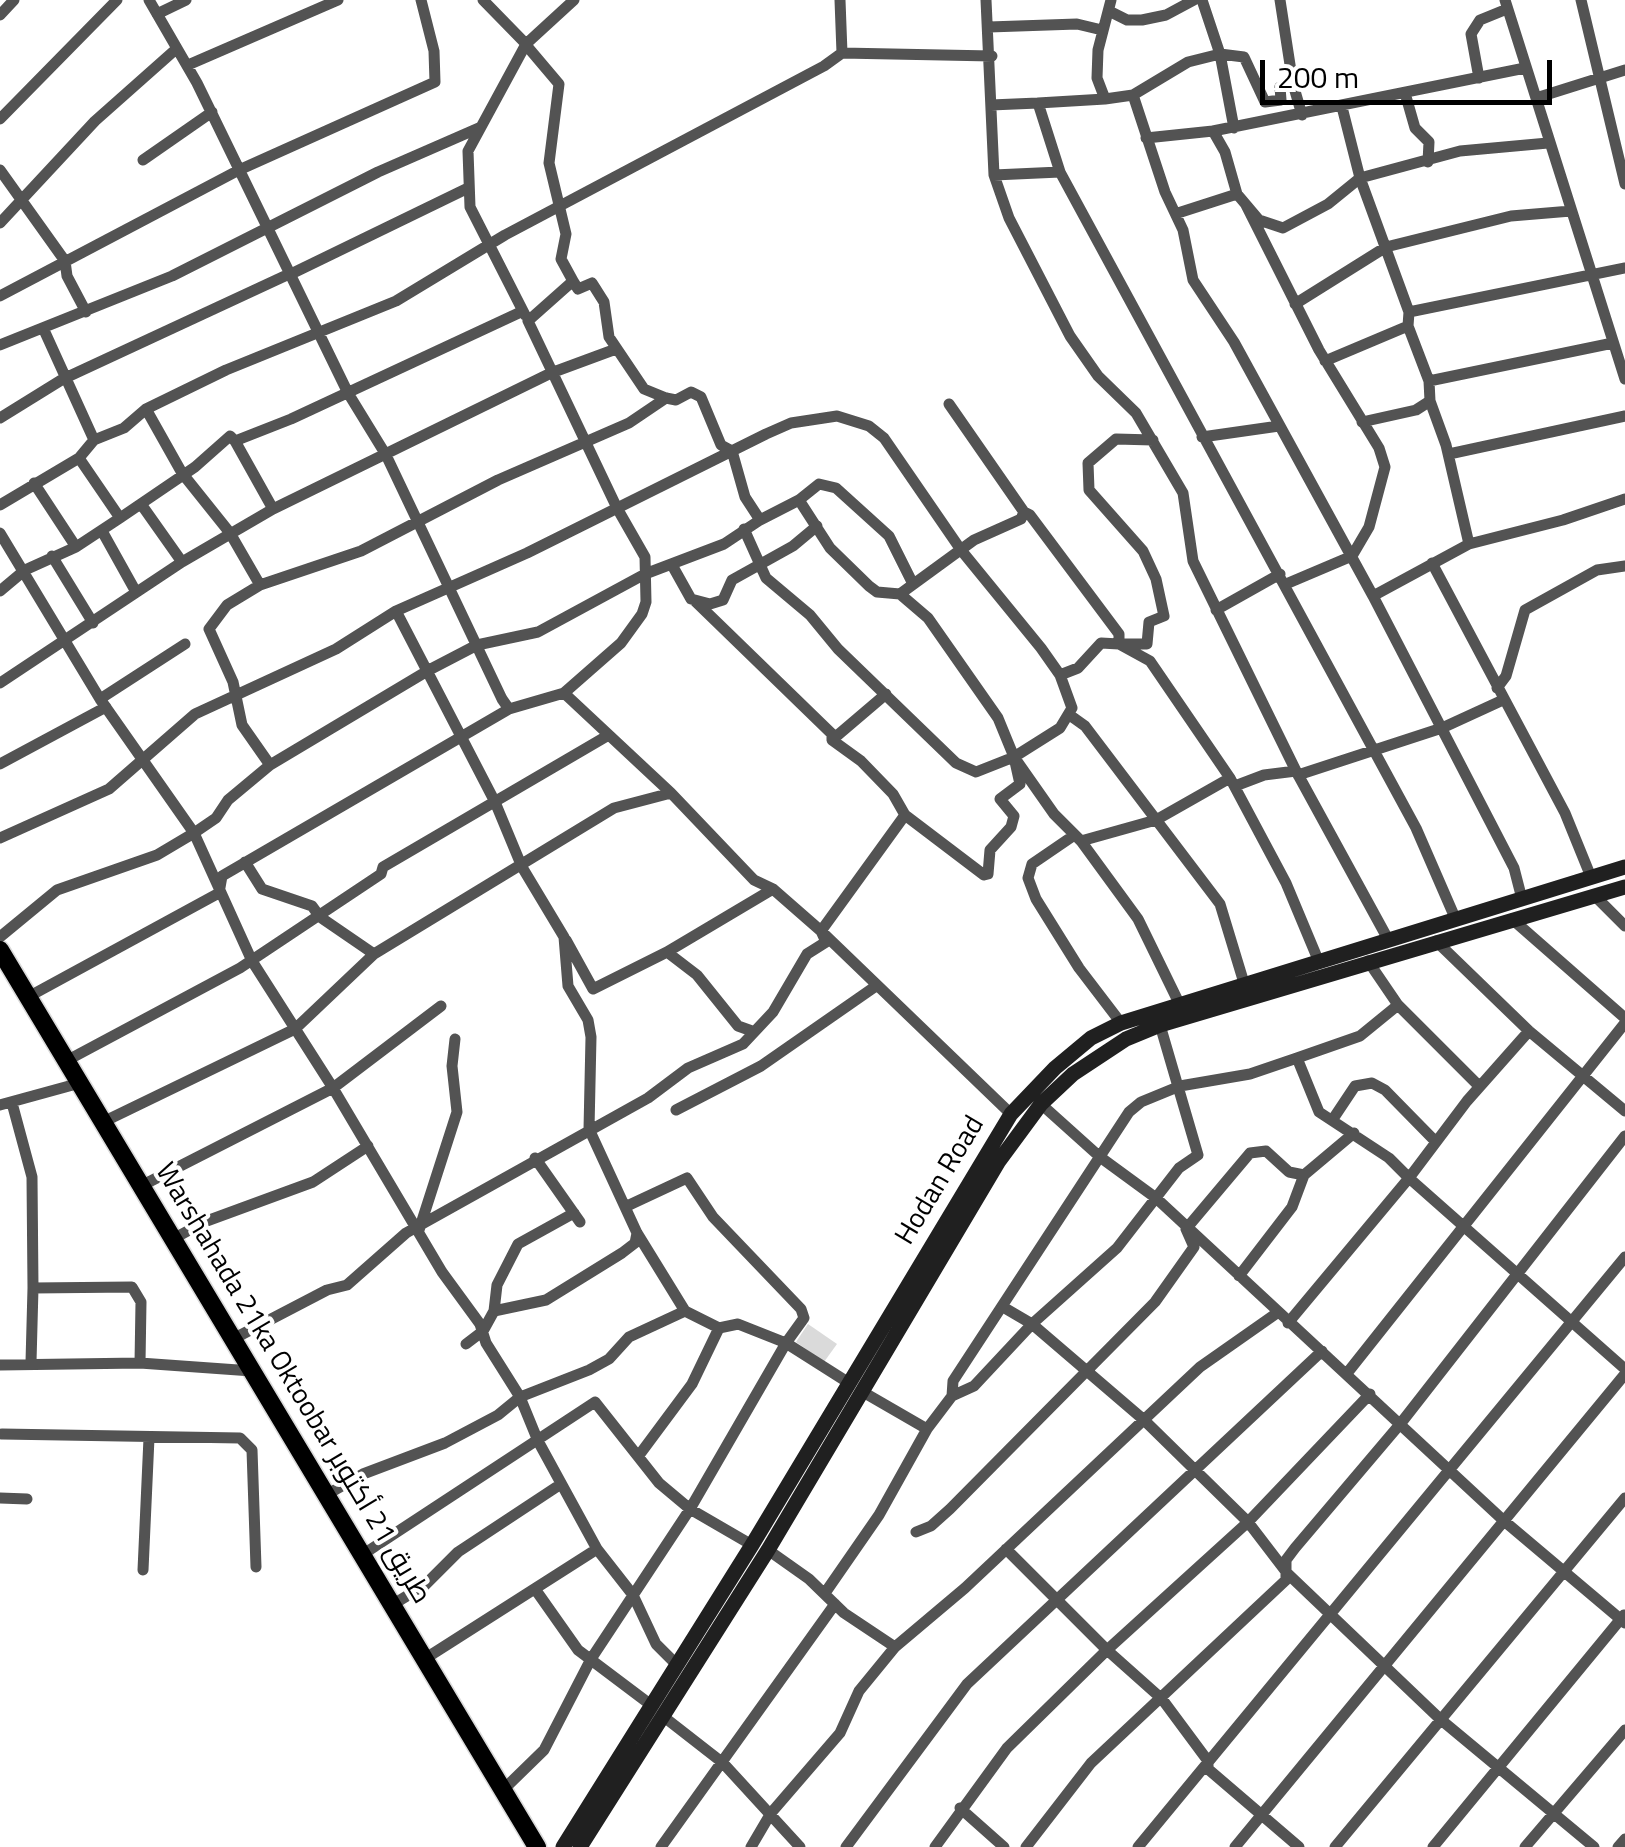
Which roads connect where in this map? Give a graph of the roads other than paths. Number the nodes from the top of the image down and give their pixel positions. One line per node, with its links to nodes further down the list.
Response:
1 (14, 0): 18 (street)
2 (117, 0): 41 (street)
3 (149, 0): 17 (street)
4 (186, 0): 17 (street)
5 (338, 0): 26 (street)
6 (421, 0): 50 (street)
7 (483, 0): 21 (street)
8 (574, 0): 21 (street)
9 (840, 0): 23 (street)
10 (986, 0): 19 (street)
11 (1194, 0): 16 (street)
12 (1202, 0): 24 (street)
13 (1280, 0): 31 (street)
14 (1581, 0): 30 (street)
15 (1506, 4): 27 (street); 29 (street)
16 (1111, 6): 20 (street)
17 (156, 14): 22 (street)
18 (0, 16)
19 (989, 27): 20 (street); 25 (street)
20 (1102, 30): 35 (street)
21 (526, 44): 42 (street); 59 (street)
22 (175, 50): 26 (street); 57 (street)
23 (842, 53): 25 (street); 59 (street)
24 (1220, 54): 31 (street); 33 (street); 43 (street)
25 (992, 56): 37 (street)
26 (188, 65): 39 (street)
27 (1525, 68): 29 (street); 34 (street)
28 (1625, 70): 30 (street)
29 (1478, 78): 32 (street)
30 (1596, 79): 34 (street); 54 (street)
31 (1292, 84): 40 (street)
32 (1405, 93): 38 (street); 48 (street)
33 (1133, 95): 35 (street); 45 (street)
34 (1536, 98): 46 (street)
35 (1105, 99): 36 (street)
36 (1038, 103): 37 (street); 51 (street)
37 (990, 104): 52 (street)
38 (1342, 107): 40 (street); 53 (street)
39 (212, 112): 47 (street); 50 (street)
40 (1302, 115): 43 (street)
41 (0, 120)
42 (480, 127): 55 (street); 63 (street)
43 (1234, 128): 44 (street)
44 (1213, 131): 45 (street); 56 (street)
45 (1146, 138): 61 (street)
46 (1548, 143): 48 (street); 60 (street)
47 (143, 160)
48 (1428, 162): 53 (street)
49 (0, 170): 57 (street)
50 (239, 170): 63 (street); 66 (street)
51 (1060, 172): 52 (street); 96 (street)
52 (994, 175): 99 (street)
53 (1360, 178): 58 (street); 65 (street)
54 (1625, 184)
55 (466, 188): 64 (street); 69 (street)
56 (1238, 194): 58 (street); 61 (street)
57 (22, 198): 62 (street); 66 (street)
58 (1246, 205): 72 (street)
59 (559, 209): 64 (street); 70 (street)
60 (1572, 210): 65 (street); 68 (street)
61 (1178, 213): 95 (street)
62 (0, 223)
63 (266, 227): 69 (street); 73 (street)
64 (491, 247): 75 (street); 78 (street)
65 (1386, 247): 72 (street); 74 (street)
66 (65, 261): 71 (street); 73 (street)
67 (1625, 268): 68 (street)
68 (1589, 273): 74 (street); 79 (street)
69 (290, 274): 78 (street); 85 (street)
70 (573, 281): 75 (street); 81 (street)
71 (0, 296)
72 (1295, 304): 82 (street)
73 (86, 312): 77 (street)
74 (1409, 312): 76 (street)
75 (526, 316): 83 (street); 87 (street)
76 (1408, 326): 82 (street); 86 (street)
77 (44, 330): 80 (street); 85 (street)
78 (319, 330): 87 (street); 91 (street)
79 (1614, 343): 84 (street); 86 (street)
80 (0, 346)
81 (616, 349): 83 (street); 88 (street)
82 (1325, 361): 94 (street)
83 (552, 374): 98 (street); 103 (street)
84 (1625, 379)
85 (63, 380): 93 (street); 97 (street)
86 (1428, 381): 89 (street)
87 (348, 393): 100 (street); 103 (street)
88 (666, 398): 98 (street); 101 (street)
89 (1430, 401): 94 (street); 102 (street)
90 (949, 404): 113 (street)
91 (146, 409): 97 (street); 105 (street)
92 (1625, 416): 102 (street)
93 (0, 418)
94 (1362, 422): 126 (street)
95 (1280, 426): 96 (street); 126 (street)
96 (1202, 438): 134 (street)
97 (94, 440): 104 (street)
98 (586, 440): 111 (street); 116 (street)
99 (1153, 440): 144 (street); 149 (street)
100 (234, 441): 105 (street); 112 (street)
101 (732, 451): 111 (street); 115 (street); 124 (street)
102 (1448, 454): 122 (street)
103 (386, 455): 112 (street); 116 (street)
104 (79, 458): 106 (street); 114 (street)
105 (182, 473): 110 (street); 121 (street)
106 (34, 483): 109 (street); 123 (street)
107 (1625, 499): 122 (street)
108 (798, 500): 115 (street); 117 (street); 135 (street)
109 (0, 504)
110 (141, 504): 114 (street); 127 (street)
111 (616, 508): 133 (street); 137 (street)
112 (273, 509): 121 (street)
113 (1024, 512): 124 (street); 149 (street)
114 (120, 518): 119 (street)
115 (760, 520): 118 (street)
116 (416, 523): 136 (street); 137 (street)
117 (818, 526): 128 (street); 140 (street)
118 (744, 529): 128 (street); 130 (street)
119 (102, 531): 123 (street); 139 (street)
120 (0, 533): 132 (street)
121 (230, 534): 127 (street); 136 (street)
122 (1469, 544): 129 (street)
123 (76, 548): 125 (street)
124 (961, 550): 135 (street); 151 (street)
125 (52, 556): 132 (street); 145 (street)
126 (1352, 556): 134 (street); 141 (street)
127 (182, 562): 139 (street)
128 (757, 563): 142 (street); 154 (street)
129 (1432, 563): 141 (street); 155 (street)
130 (672, 566): 133 (street); 142 (street)
131 (1625, 566): 155 (street)
132 (25, 570): 138 (street); 146 (street)
133 (645, 574): 148 (street); 153 (street)
134 (1283, 579): 144 (street); 164 (street)
135 (913, 584): 140 (street)
136 (260, 585): 156 (street)
137 (449, 588): 143 (street); 148 (street)
138 (0, 591)
139 (136, 592): 145 (street)
140 (900, 594): 165 (street)
141 (1373, 596): 160 (street)
142 (695, 601): 163 (street)
143 (396, 610): 150 (street); 156 (street)
144 (1216, 610): 169 (street)
145 (93, 623): 146 (street)
146 (66, 638): 152 (street); 157 (street)
147 (185, 644): 157 (street)
148 (476, 644): 150 (street); 158 (street)
149 (1118, 644): 151 (street); 170 (street)
150 (429, 670): 162 (street); 168 (street)
151 (1060, 675): 159 (street)
152 (0, 683)
153 (564, 693): 158 (street); 161 (street)
154 (886, 694): 163 (street); 165 (street)
155 (1500, 694): 160 (street); 181 (street)
156 (236, 695): 166 (street); 168 (street)
157 (103, 703): 166 (street); 167 (street)
158 (509, 709): 162 (street)
159 (1071, 716): 165 (street); 174 (street)
160 (1442, 728): 164 (street); 186 (street)
161 (607, 736): 171 (street); 172 (street)
162 (459, 737): 172 (street); 178 (street)
163 (832, 740): 173 (street)
164 (1373, 748): 169 (street); 189 (street)
165 (1014, 757): 173 (street); 177 (street)
166 (143, 758): 175 (street); 176 (street)
167 (0, 764)
168 (270, 765): 175 (street)
169 (1297, 773): 170 (street); 194 (street)
170 (1233, 782): 174 (street); 201 (street)
171 (671, 793): 179 (street); 183 (street)
172 (495, 802): 179 (street); 187 (street)
173 (905, 815): 192 (street)
174 (1156, 820): 177 (street); 202 (street)
175 (194, 833): 184 (street); 193 (street)
176 (0, 838)
177 (1077, 839): 205 (street); 209 (street)
178 (245, 862): 184 (street); 187 (street)
179 (522, 866): 191 (street); 198 (street)
180 (1625, 867): 181 (main road, Hodan Road)
181 (1591, 876): 186 (main road, Hodan Road)
182 (1625, 887): 185 (main road, Hodan Road)
183 (773, 889): 192 (street); 197 (street)
184 (219, 893): 199 (street); 204 (street)
185 (1596, 896): 188 (main road, Hodan Road); 190 (street)
186 (1522, 899): 189 (main road, Hodan Road)
187 (320, 917): 198 (street); 199 (street)
188 (1512, 919): 195 (main road, Hodan Road); 208 (street)
189 (1456, 920): 194 (main road, Hodan Road)
190 (1625, 926)
191 (562, 932): 197 (street); 229 (street)
192 (820, 932): 203 (street); 213 (street)
193 (0, 937)
194 (1389, 941): 201 (main road, Hodan Road)
195 (1436, 941): 200 (main road, Hodan Road); 212 (street)
196 (0, 950): 204 (main road, Warshahada 21ka Oktoobar طريق 21 أكتوبر)
197 (667, 952): 213 (street)
198 (374, 954): 211 (street)
199 (252, 961): 211 (street); 216 (street)
200 (1368, 961): 206 (street); 210 (main road, Hodan Road)
201 (1319, 962): 202 (main road, Hodan Road)
202 (1244, 983): 205 (main road, Hodan Road)
203 (876, 986): 224 (street); 226 (street)
204 (28, 997): 216 (main road, Warshahada 21ka Oktoobar طريق 21 أكتوبر)
205 (1179, 1003): 209 (main road, Hodan Road)
206 (1398, 1005): 215 (street); 220 (street)
207 (441, 1006): 221 (street)
208 (1625, 1020): 217 (street)
209 (1121, 1023): 226 (main road, Hodan Road)
210 (1160, 1024): 219 (street); 223 (main road, Hodan Road)
211 (295, 1029): 221 (street); 228 (street)
212 (1529, 1031): 217 (street); 220 (street)
213 (752, 1032): 229 (street)
214 (455, 1039): 243 (street)
215 (1297, 1058): 219 (street); 227 (street)
216 (66, 1060): 218 (main road, Warshahada 21ka Oktoobar طريق 21 أكتوبر)
217 (1582, 1076): 225 (street); 241 (street)
218 (80, 1083): 222 (street); 228 (main road, Warshahada 21ka Oktoobar طريق 21 أكتوبر)
219 (1180, 1086): 234 (street); 239 (street)
220 (1480, 1086): 232 (street)
221 (334, 1088): 233 (street); 238 (street)
222 (6, 1104): 249 (street)
223 (1041, 1104): 234 (street); 270 (main road, Hodan Road)
224 (676, 1110)
225 (1625, 1111)
226 (1011, 1114): 270 (main road, Hodan Road)
227 (1333, 1119): 230 (street); 232 (street)
228 (103, 1122): 238 (main road, Warshahada 21ka Oktoobar طريق 21 أكتوبر)
229 (589, 1129): 235 (street); 240 (street)
230 (1354, 1132): 236 (street); 237 (street)
231 (1625, 1136): 247 (street)
232 (1436, 1142): 237 (street)
233 (368, 1146): 243 (street); 245 (street)
234 (1100, 1157): 239 (street); 250 (street)
235 (535, 1158): 243 (street); 251 (street)
236 (1304, 1174): 242 (street); 248 (street)
237 (1410, 1178): 241 (street); 254 (street)
238 (142, 1186): 245 (main road, Warshahada 21ka Oktoobar طريق 21 أكتوبر)
239 (1156, 1198): 242 (street); 256 (street)
240 (627, 1206): 244 (street); 260 (street)
241 (1465, 1225): 247 (street); 267 (street)
242 (1186, 1229): 248 (street); 269 (street)
243 (419, 1230): 258 (street); 259 (street)
244 (638, 1233): 251 (street); 252 (street)
245 (173, 1239): 259 (main road, Warshahada 21ka Oktoobar طريق 21 أكتوبر)
246 (1625, 1257): 255 (street)
247 (1518, 1274): 255 (street); 275 (street)
248 (1239, 1276): 253 (street)
249 (33, 1288): 263 (street); 264 (street)
250 (1003, 1306): 256 (street); 272 (street)
251 (494, 1311): 258 (street)
252 (686, 1311): 257 (street); 273 (street)
253 (1277, 1312): 254 (street); 274 (street)
254 (1288, 1323): 262 (street)
255 (1574, 1323): 268 (street); 282 (street)
256 (1032, 1324): 269 (street); 272 (street)
257 (720, 1328): 260 (street); 280 (street)
258 (482, 1331): 261 (street); 273 (street)
259 (232, 1338): 266 (main road, Warshahada 21ka Oktoobar طريق 21 أكتوبر)
260 (786, 1343): 270 (street); 288 (street)
261 (466, 1344)
262 (1322, 1352): 267 (street); 281 (street)
263 (31, 1362): 264 (street); 265 (street)
264 (140, 1363): 266 (street)
265 (0, 1365)
266 (252, 1370): 284 (main road, Warshahada 21ka Oktoobar طريق 21 أكتوبر)
267 (1348, 1372): 271 (street)
268 (1625, 1372): 289 (street)
269 (1085, 1373): 274 (street); 291 (street)
270 (856, 1388): 276 (street); 292 (main road, Hodan Road)
271 (1370, 1394): 275 (street); 290 (street)
272 (952, 1396): 276 (street)
273 (520, 1397): 279 (street); 284 (street)
274 (1144, 1420): 281 (street); 293 (street)
275 (1401, 1423): 282 (street); 299 (street)
276 (927, 1428): 301 (street)
277 (2, 1434): 278 (street)
278 (149, 1438): 296 (street); 297 (street)
279 (538, 1441): 280 (street); 283 (street); 295 (street)
280 (640, 1454): 288 (street)
281 (1194, 1468): 290 (street); 303 (street)
282 (1450, 1471): 289 (street); 306 (street)
283 (560, 1484): 294 (street); 305 (street)
284 (326, 1495): 295 (main road, Warshahada 21ka Oktoobar طريق 21 أكتوبر)
285 (0, 1498): 287 (street)
286 (1625, 1498): 298 (street)
287 (27, 1499)
288 (690, 1510): 292 (street); 302 (street)
289 (1504, 1520): 298 (street); 313 (street)
290 (1248, 1522): 299 (street); 309 (street)
291 (916, 1532)
292 (760, 1548): 301 (street); 312 (main road, Hodan Road); 316 (main road, Hodan Road)
293 (1006, 1548): 303 (street); 308 (street)
294 (596, 1549): 300 (street); 302 (street)
295 (362, 1555): 305 (main road, Warshahada 21ka Oktoobar طريق 21 أكتوبر)
296 (256, 1567)
297 (143, 1570)
298 (1562, 1571): 307 (street); 317 (street)
299 (1286, 1573): 306 (street); 314 (street)
300 (534, 1589): 310 (street); 311 (street)
301 (824, 1593): 304 (street)
302 (634, 1596): 310 (street); 312 (street)
303 (1052, 1600): 309 (street); 334 (street)
304 (835, 1604): 308 (street); 320 (street)
305 (392, 1605): 311 (main road, Warshahada 21ka Oktoobar طريق 21 أكتوبر)
306 (1333, 1616): 313 (street); 319 (street)
307 (1623, 1618): 321 (street)
308 (895, 1647): 325 (street)
309 (1107, 1650): 314 (street); 323 (street)
310 (592, 1659): 315 (street); 322 (street)
311 (423, 1660): 322 (main road, Warshahada 21ka Oktoobar طريق 21 أكتوبر)
312 (676, 1664): 315 (main road, Hodan Road)
313 (1386, 1668): 317 (street); 326 (street)
314 (1162, 1698): 319 (street); 337 (street)
315 (651, 1705): 329 (main road, Hodan Road)
316 (664, 1717): 320 (street); 330 (main road, Hodan Road)
317 (1440, 1718): 321 (street); 341 (street)
318 (1625, 1730): 324 (street)
319 (1208, 1761): 326 (street); 338 (street)
320 (723, 1763): 325 (street); 331 (street)
321 (1500, 1766): 324 (street); 342 (street)
322 (503, 1790): 328 (main road, Warshahada 21ka Oktoobar طريق 21 أكتوبر)
323 (960, 1808): 335 (street); 336 (street)
324 (1553, 1812): 343 (street); 344 (street)
325 (771, 1813): 332 (street); 333 (street)
326 (1260, 1815): 339 (street); 340 (street)
327 (1625, 1839): 345 (street)
328 (537, 1847)
329 (563, 1847)
330 (580, 1847)
331 (661, 1847)
332 (751, 1847)
333 (800, 1847)
334 (846, 1847)
335 (935, 1847)
336 (1004, 1847)
337 (1026, 1847)
338 (1138, 1847)
339 (1235, 1847)
340 (1299, 1847)
341 (1336, 1847)
342 (1433, 1847)
343 (1525, 1847)
344 (1594, 1847)
345 (1618, 1847)

